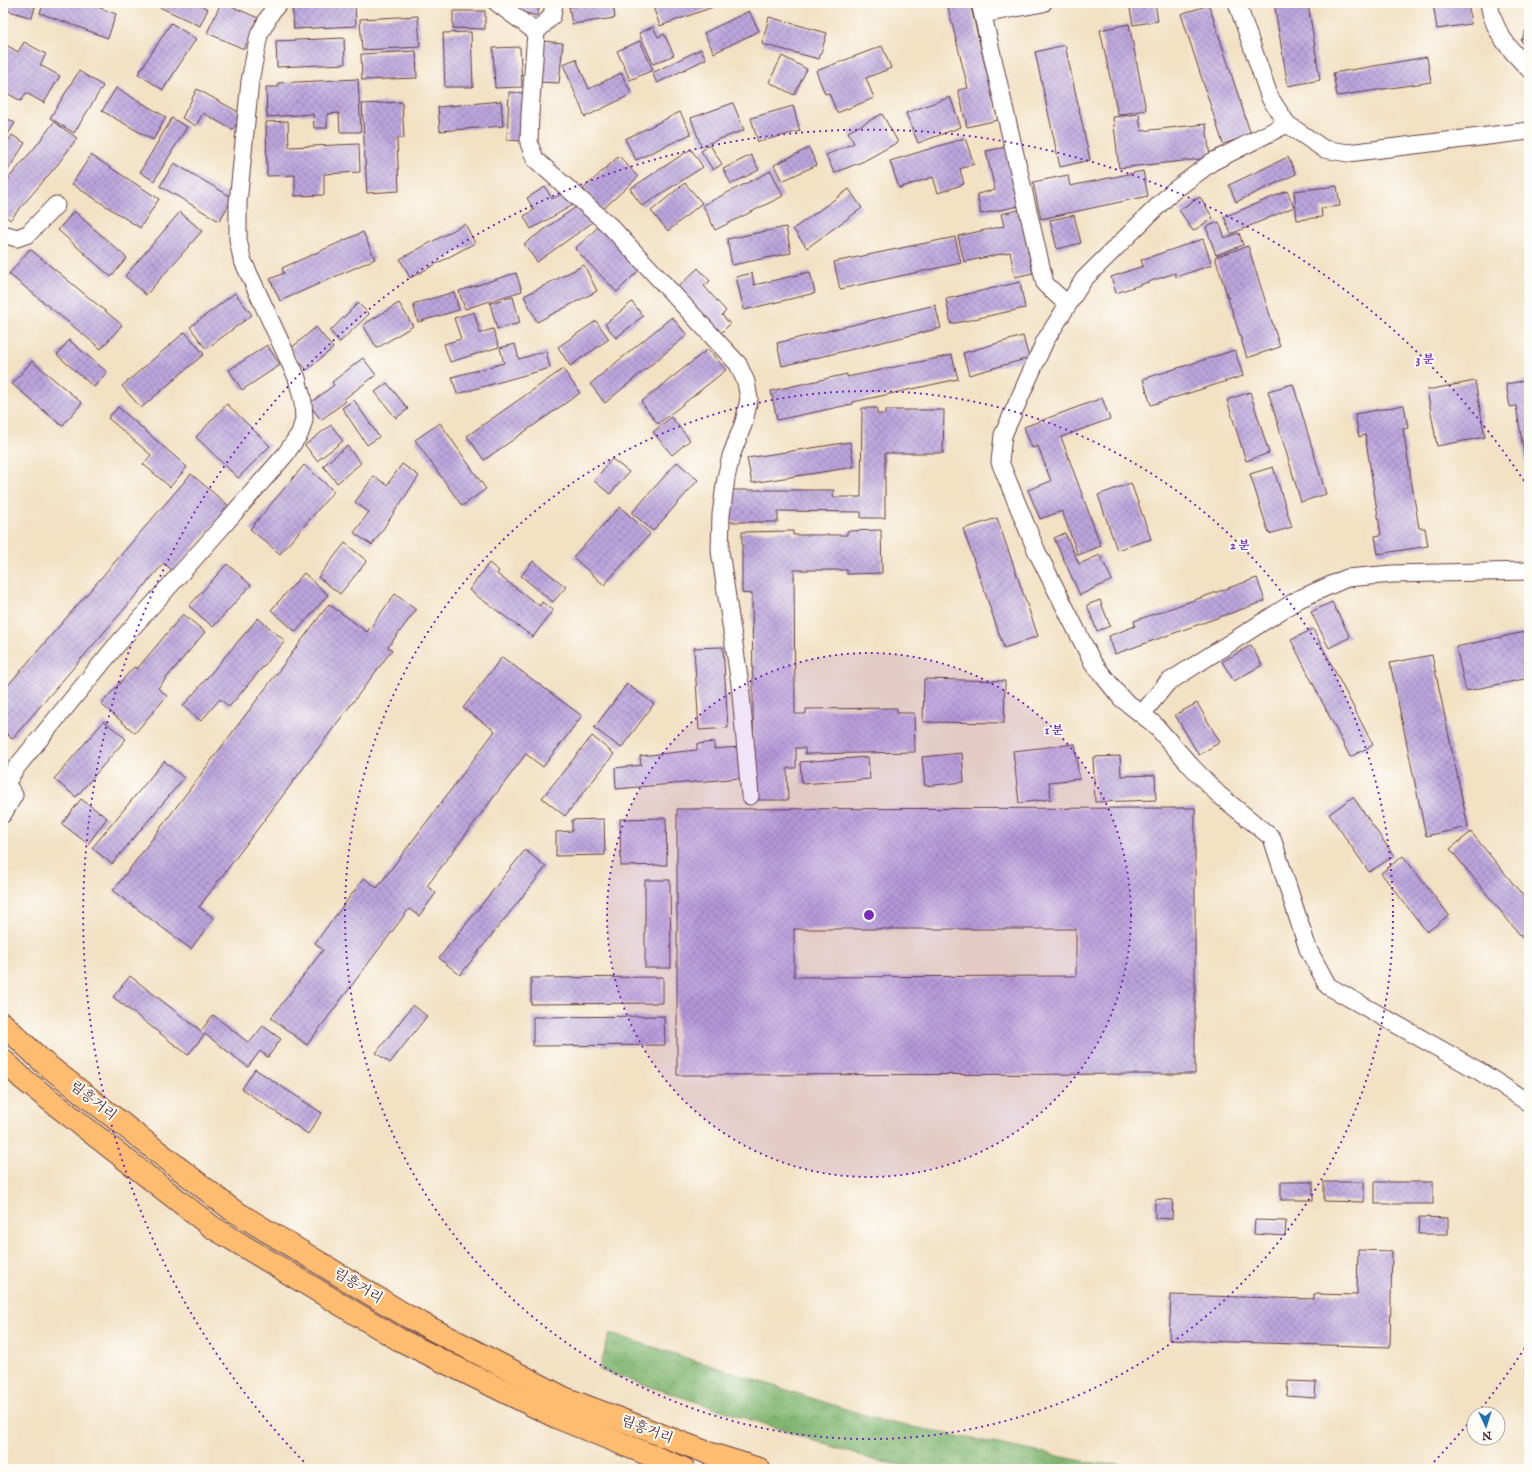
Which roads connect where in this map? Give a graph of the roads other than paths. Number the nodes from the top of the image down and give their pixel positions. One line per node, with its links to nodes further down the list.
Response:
1 (279, 3): 18 (street)
2 (497, 3): 8 (street)
3 (554, 3): 8 (street)
4 (1237, 3): 10 (street)
5 (1489, 3): 9 (street)
6 (1036, 4): 7 (street)
7 (982, 9): 14 (street)
8 (536, 32): 17 (street)
9 (1529, 69)
10 (1287, 124): 11 (street); 14 (street)
11 (1529, 131)
12 (56, 205): 13 (street)
13 (3, 234)
14 (1068, 304): 16 (street)
15 (1529, 571): 16 (street)
16 (1142, 714): 21 (street)
17 (750, 796)
18 (3, 814)
19 (3, 1024): 23 (main road, 림흥거리)
20 (3, 1060): 22 (main road, 림흥거리)
21 (1529, 1103)
22 (684, 1469)
23 (759, 1469)

